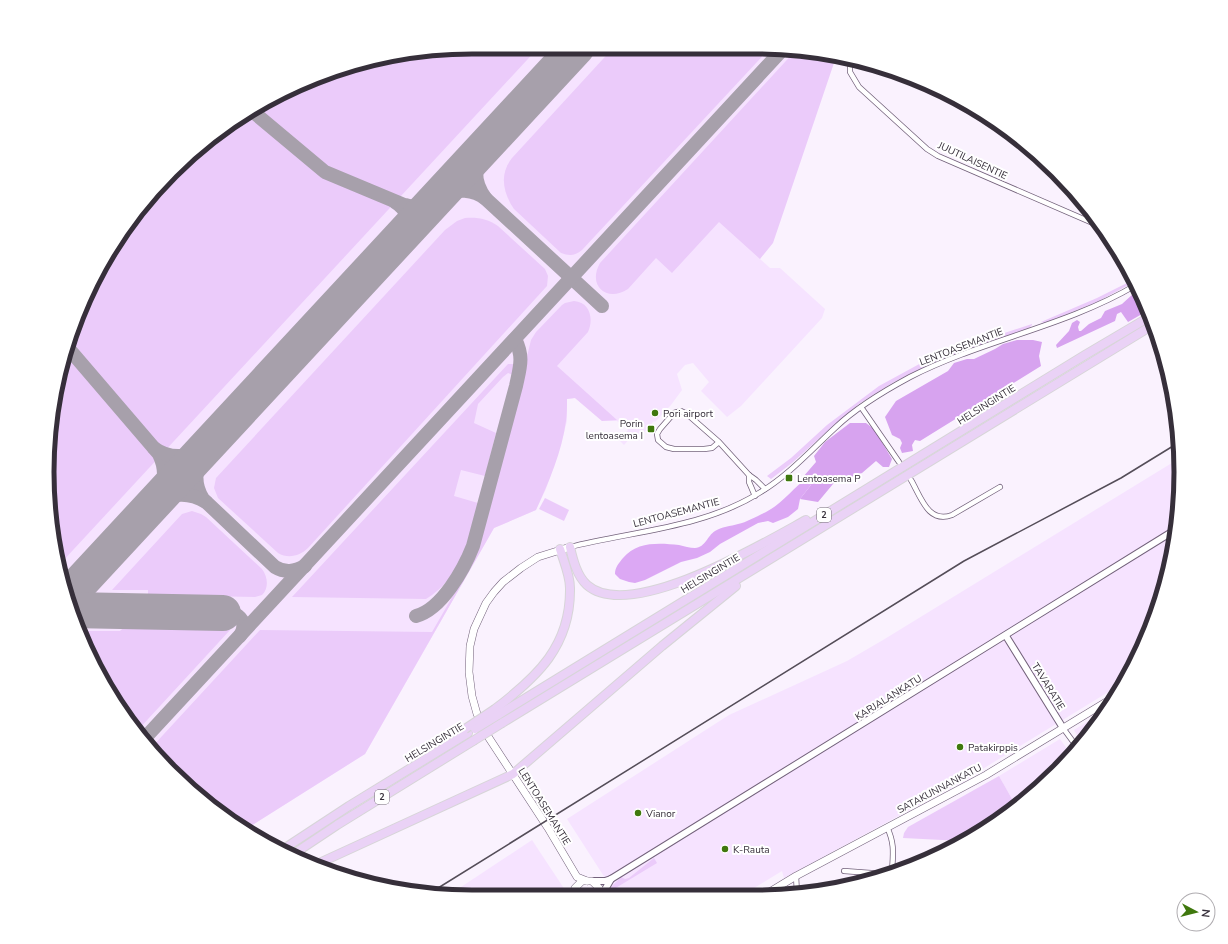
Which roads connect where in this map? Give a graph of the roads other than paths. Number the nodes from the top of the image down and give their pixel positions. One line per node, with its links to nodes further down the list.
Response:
1 (850, 65): 2 (street, JUUTILAISENTIE)
2 (1091, 222)
3 (1131, 287): 6 (street, LENTOASEMANTIE)
4 (1145, 320): 13 (highway, HELSINGINTIE / 2)
5 (1148, 327): 18 (highway, HELSINGINTIE / 2)
6 (861, 407): 8 (street); 12 (street, LENTOASEMANTIE)
7 (719, 442): 7 (street); 9 (street)
8 (899, 462)
9 (749, 475): 12 (street); 14 (street)
10 (911, 480): 11 (street)
11 (1000, 487)
12 (765, 489): 14 (street, LENTOASEMANTIE)
13 (864, 490): 16 (highway); 21 (highway, HELSINGINTIE / 2)
14 (755, 496): 16 (street, LENTOASEMANTIE)
15 (1169, 534): 19 (street, KARJALANKATU)
16 (570, 547): 17 (main road, LENTOASEMANTIE)
17 (560, 549): 21 (highway); 24 (main road, LENTOASEMANTIE)
18 (776, 556): 24 (highway); 27 (highway, HELSINGINTIE / 2, bridge)
19 (1006, 636): 22 (street, TAVARATIE); 34 (street, KARJALANKATU)
20 (1105, 703): 22 (main road, SATAKUNNANKATU)
21 (496, 712): 26 (highway, HELSINGINTIE / 2, bridge)
22 (1063, 728): 23 (street, TAVARATIE); 25 (main road, SATAKUNNANKATU)
23 (1074, 743)
24 (513, 774): 28 (highway); 33 (main road, LENTOASEMANTIE)
25 (887, 827): 29 (street); 32 (main road, SATAKUNNANKATU)
26 (287, 847)
27 (297, 852)
28 (322, 862)
29 (892, 867)
30 (844, 871): 31 (street)
31 (873, 873)
32 (796, 876): 36 (street); 37 (main road, SATAKUNNANKATU)
33 (577, 877): 35 (main road); 38 (main road)
34 (611, 879): 35 (street, KARJALANKATU); 41 (street, KARJALANKATU)
35 (589, 881): 39 (main road); 40 (main road)
36 (797, 888)
37 (774, 889)
38 (574, 890)
39 (575, 890)
40 (600, 890)
41 (604, 890)

